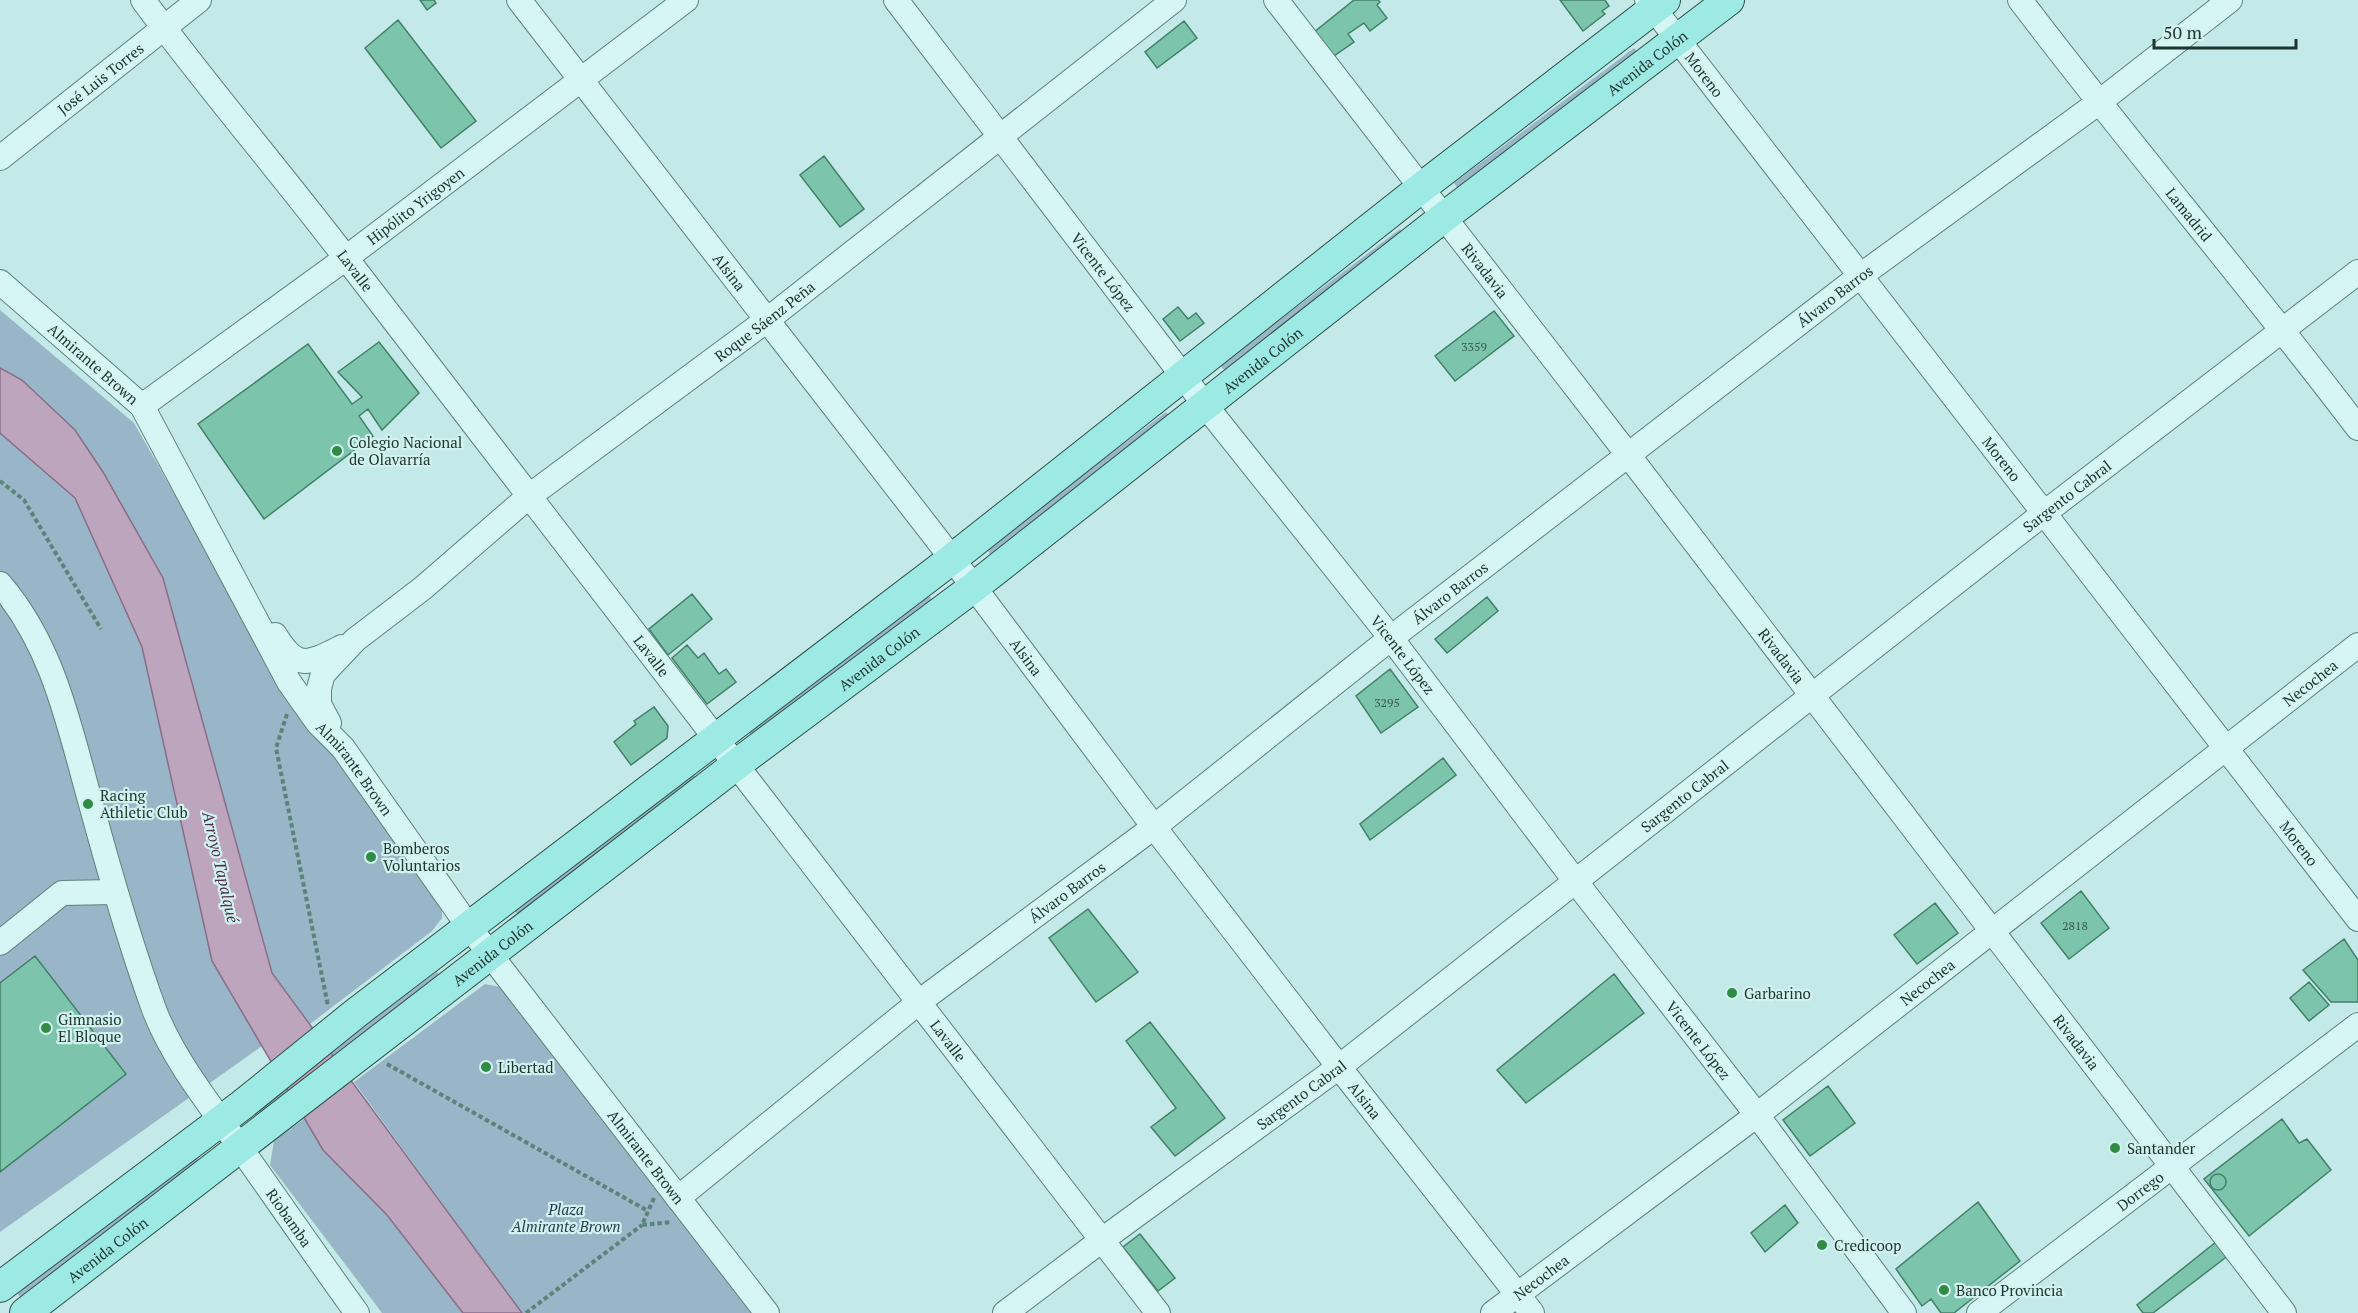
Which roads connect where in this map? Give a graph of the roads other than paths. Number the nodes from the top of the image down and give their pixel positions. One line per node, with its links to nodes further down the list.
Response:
1 (143, 0): 12 (street, Lavalle)
2 (198, 0): 12 (street, José Luis Torres)
3 (519, 0): 14 (street, Alsina)
4 (686, 0): 14 (street, Hipólito Yrigoyen)
5 (896, 0): 16 (street, Vicente López)
6 (1174, 0): 16 (street, Roque Sáenz Peña)
7 (1276, 0): 18 (street, Rivadavia)
8 (1729, 0): 13 (main road, Avenida Colón)
9 (2020, 0): 15 (street, Lamadrid)
10 (2230, 0): 15 (street, Álvaro Barros)
11 (1655, 3): 13 (street, Moreno); 18 (main road)
12 (163, 27): 17 (street, José Luis Torres); 20 (street, Lavalle)
13 (1677, 41): 19 (main road, Avenida Colón); 22 (street, Moreno)
14 (580, 80): 20 (street, Hipólito Yrigoyen); 24 (street, Alsina)
15 (2098, 103): 22 (street, Álvaro Barros); 25 (street, Lamadrid)
16 (1001, 136): 24 (street, Roque Sáenz Peña); 26 (street, Vicente López)
17 (0, 158)
18 (1421, 188): 19 (street, Rivadavia); 26 (main road)
19 (1444, 218): 27 (main road, Avenida Colón); 30 (street, Rivadavia)
20 (346, 258): 28 (street, Hipólito Yrigoyen); 31 (street, Lavalle)
21 (2358, 272): 25 (street, Sargento Cabral)
22 (1860, 276): 30 (street, Álvaro Barros); 32 (street, Moreno)
23 (0, 282): 28 (street, Almirante Brown)
24 (767, 320): 31 (street, Roque Sáenz Peña); 33 (street, Alsina)
25 (2283, 330): 29 (street, Lamadrid); 32 (street, Sargento Cabral)
26 (1183, 374): 27 (street, Vicente López); 33 (main road)
27 (1205, 405): 35 (main road, Avenida Colón); 37 (street, Vicente López)
28 (142, 406): 36 (street, Almirante Brown)
29 (2358, 428)
30 (1629, 456): 37 (street, Álvaro Barros); 40 (street, Rivadavia)
31 (528, 497): 38 (street, Roque Sáenz Peña); 41 (street, Lavalle)
32 (2043, 514): 40 (street, Sargento Cabral); 42 (street, Moreno)
33 (952, 559): 35 (street, Alsina); 41 (main road)
34 (0, 584): 47 (street, Riobamba)
35 (974, 586): 44 (main road, Avenida Colón); 45 (street, Alsina)
36 (246, 600): 38 (street); 43 (street, Almirante Brown)
37 (1391, 638): 45 (street, Álvaro Barros); 46 (street, Vicente López)
38 (355, 640): 43 (street)
39 (2358, 645): 42 (street, Necochea)
40 (1811, 697): 46 (street, Sargento Cabral); 50 (street, Rivadavia)
41 (715, 738): 44 (street, Lavalle); 49 (main road)
42 (2226, 747): 48 (street, Moreno); 50 (street, Necochea)
43 (343, 748): 49 (street, Almirante Brown)
44 (737, 764): 52 (main road, Avenida Colón); 53 (street, Lavalle)
45 (1154, 827): 53 (street, Álvaro Barros); 55 (street, Alsina)
46 (1576, 882): 55 (street, Sargento Cabral); 56 (street, Vicente López)
47 (116, 892): 51 (street); 57 (street, Riobamba)
48 (2358, 919)
49 (469, 927): 52 (street, Almirante Brown); 57 (main road)
50 (1992, 932): 56 (street, Necochea); 59 (street, Rivadavia)
51 (0, 943)
52 (490, 955): 58 (main road, Avenida Colón); 60 (street, Almirante Brown)
53 (919, 1002): 60 (street, Álvaro Barros); 61 (street, Lavalle)
54 (2358, 1025): 59 (street, Dorrego)
55 (1339, 1067): 61 (street, Sargento Cabral); 63 (street, Alsina)
56 (1757, 1115): 63 (street, Necochea); 71 (street, Vicente López)
57 (220, 1121): 58 (street, Riobamba); 62 (main road)
58 (240, 1147): 64 (main road, Avenida Colón); 65 (street, Riobamba)
59 (2172, 1167): 72 (street, Dorrego); 73 (street, Rivadavia)
60 (669, 1205): 66 (street, Almirante Brown)
61 (1102, 1240): 67 (street, Sargento Cabral); 68 (street, Lavalle)
62 (0, 1287)
63 (1518, 1294): 69 (street, Necochea); 70 (street, Alsina)
64 (25, 1313)
65 (357, 1313)
66 (767, 1313)
67 (1005, 1313)
68 (1158, 1313)
69 (1493, 1313)
70 (1532, 1313)
71 (1904, 1313)
72 (1980, 1313)
73 (2284, 1313)

